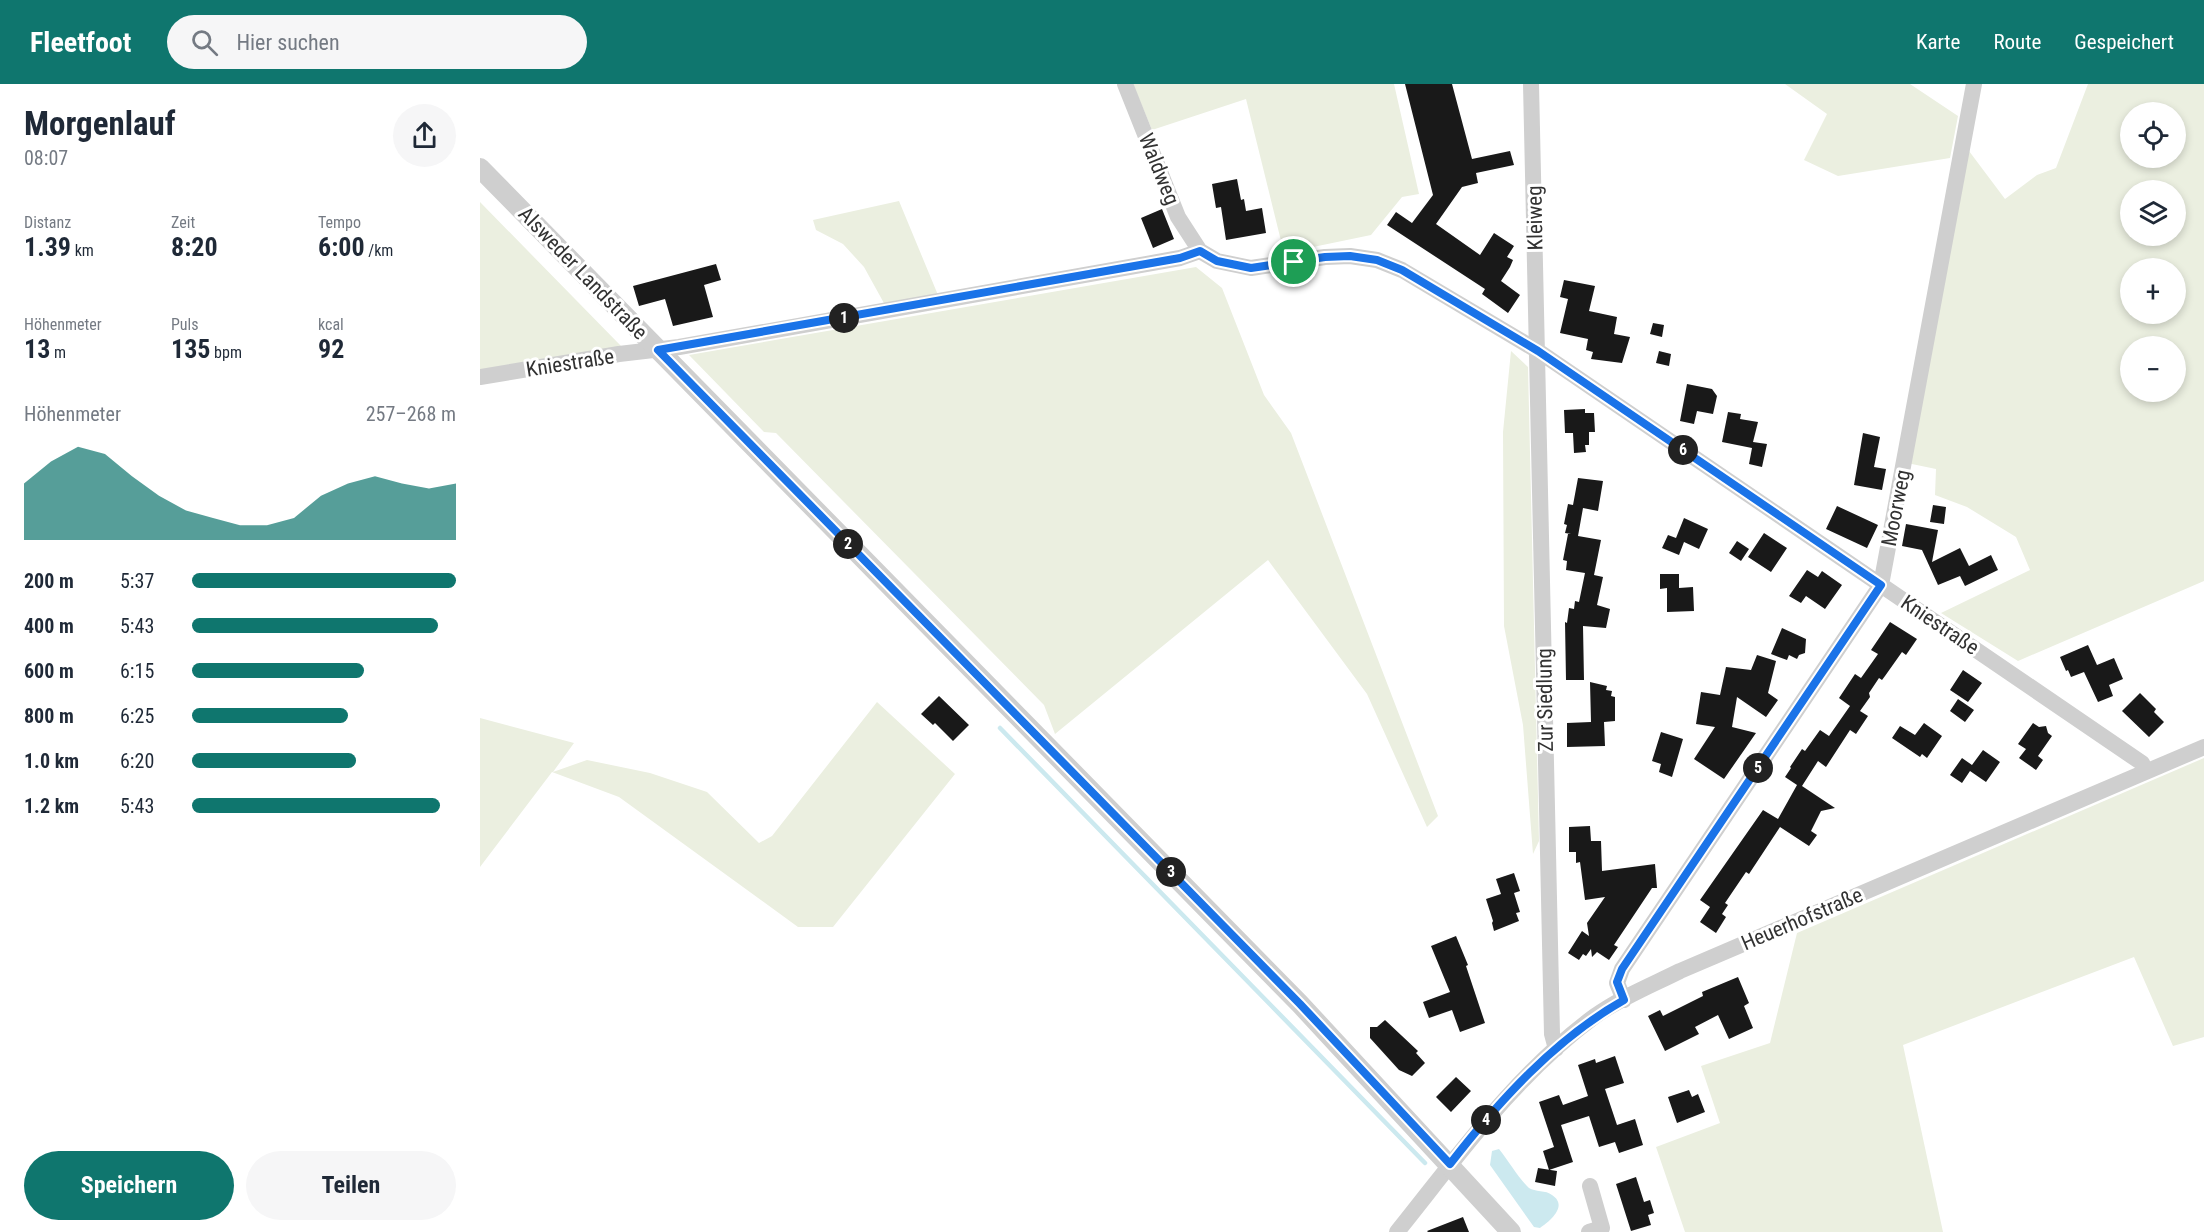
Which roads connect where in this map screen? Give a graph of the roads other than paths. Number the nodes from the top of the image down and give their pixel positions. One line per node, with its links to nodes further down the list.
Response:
1 (1125, 84): 5 (street, Waldweg)
2 (1531, 84): 7 (street, Kleiweg)
3 (1974, 84): 9 (street, Moorweg)
4 (480, 168): 6 (street, Alsweder Landstraße)
5 (1200, 251): 6 (street, Kniestraße); 7 (street, Kniestraße)
6 (658, 350): 8 (street, Kniestraße); 14 (street, Alsweder Landstraße)
7 (1538, 351): 9 (street, Kniestraße); 13 (street, Zur Siedlung)
8 (480, 377)
9 (1881, 585): 11 (street, Kniestraße); 12 (street, Moorweg)
10 (2204, 747): 11 (street, Heuerhofstraße)
11 (2146, 771): 12 (street, Heuerhofstraße)
12 (1624, 1000): 13 (street, Heuerhofstraße)
13 (1556, 1049): 14 (street, Heuerhofstraße)
14 (1450, 1164): 16 (street, Heuerhofstraße); 17 (street, Alsweder Landstraße)
15 (1590, 1186): 18 (street)
16 (1397, 1232)
17 (1511, 1232)
18 (1589, 1232)

